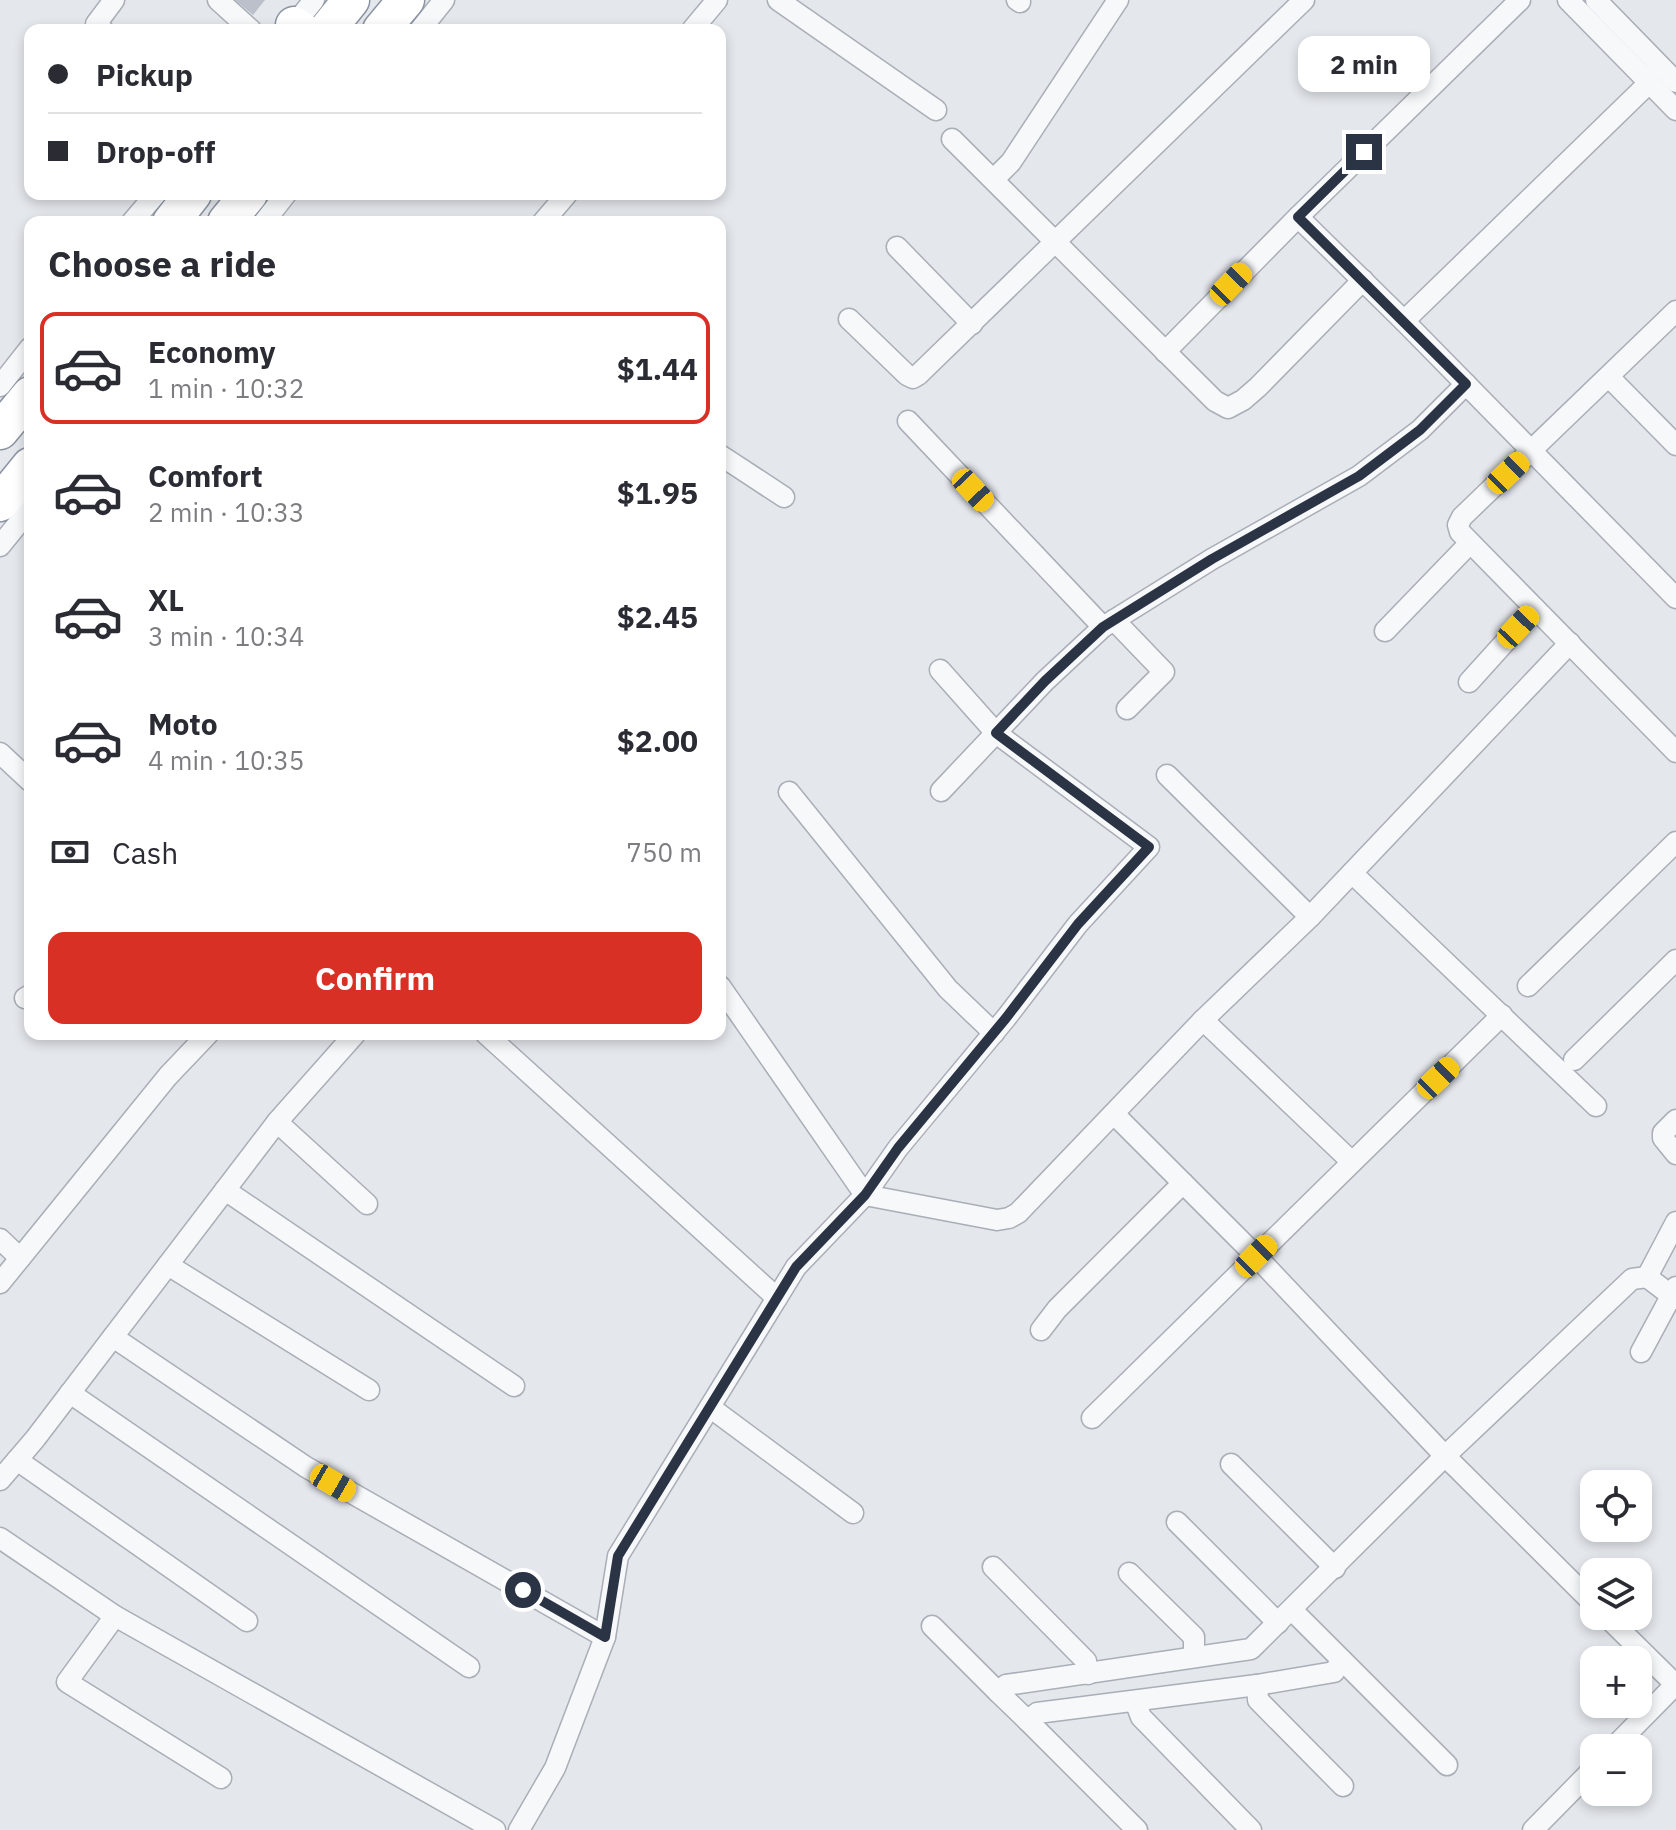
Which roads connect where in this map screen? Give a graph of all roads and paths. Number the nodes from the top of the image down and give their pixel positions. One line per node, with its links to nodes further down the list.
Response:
1 (114, 0): 14 (street)
2 (218, 0): 15 (street)
3 (351, 0): 13 (highway)
4 (406, 0): 16 (highway)
5 (444, 0): 17 (street)
6 (717, 0): 18 (street)
7 (778, 0): 20 (street)
8 (1118, 0): 23 (street)
9 (1304, 0): 35 (street)
10 (1520, 0): 34 (street)
11 (1568, 0): 19 (street)
12 (1596, 0): 19 (street)
13 (305, 23)
14 (96, 24)
15 (244, 24)
16 (386, 24)
17 (425, 24)
18 (697, 24)
19 (1666, 72): 21 (street); 40 (street)
20 (936, 110)
21 (1676, 110)
22 (952, 139): 23 (street)
23 (994, 179): 35 (street)
24 (151, 200): 29 (street)
25 (188, 200): 30 (highway)
26 (244, 200): 31 (highway)
27 (281, 200): 32 (street)
28 (562, 200): 33 (street)
29 (137, 216)
30 (176, 216)
31 (231, 216)
32 (269, 216)
33 (548, 216)
34 (1298, 217): 37 (street); 42 (street)
35 (1056, 243): 41 (street); 42 (street)
36 (897, 247): 41 (street)
37 (1363, 280): 40 (street); 42 (street)
38 (1676, 311): 44 (street)
39 (849, 319): 41 (street)
40 (1404, 321): 45 (street)
41 (972, 324)
42 (1165, 352)
43 (24, 356): 46 (street)
44 (1609, 377): 50 (street); 51 (street)
45 (1466, 384): 51 (street); 61 (street)
46 (0, 386)
47 (24, 402): 49 (highway)
48 (908, 421): 61 (street)
49 (0, 431)
50 (1676, 445)
51 (1531, 451): 57 (street); 59 (street)
52 (726, 459): 54 (street)
53 (24, 473): 55 (highway)
54 (784, 497)
55 (0, 503)
56 (24, 516): 58 (street)
57 (1470, 543): 60 (street); 62 (street)
58 (0, 546)
59 (1676, 598)
60 (1535, 609): 63 (street); 65 (street)
61 (1109, 624): 66 (street); 67 (street)
62 (1385, 631)
63 (1570, 643): 68 (street); 75 (street)
64 (940, 670): 67 (street)
65 (1469, 682)
66 (1127, 709)
67 (996, 733): 72 (street); 82 (street)
68 (1676, 752)
69 (0, 753): 70 (street)
70 (24, 775)
71 (1167, 775): 76 (street)
72 (941, 791)
73 (789, 792): 82 (street)
74 (1676, 842): 78 (street)
75 (1352, 873): 76 (street); 80 (street)
76 (1310, 917): 81 (street)
77 (1676, 960): 86 (street)
78 (1528, 986)
79 (726, 995): 95 (street)
80 (1502, 1015): 87 (street); 92 (street)
81 (1203, 1020): 88 (street); 92 (street)
82 (994, 1033): 95 (street)
83 (202, 1040): 100 (street)
84 (350, 1040): 90 (street)
85 (493, 1040): 105 (street)
86 (1574, 1060)
87 (1596, 1106)
88 (1114, 1114): 93 (street); 95 (street)
89 (1676, 1120): 91 (street)
90 (277, 1122): 94 (street); 96 (street)
91 (1676, 1154)
92 (1352, 1162): 99 (street)
93 (1183, 1183): 99 (street); 106 (street)
94 (225, 1190): 101 (street); 109 (street)
95 (865, 1195): 105 (street)
96 (367, 1204)
97 (1676, 1222): 102 (street)
98 (0, 1239): 100 (street)
99 (1256, 1256): 113 (street); 114 (street)
100 (20, 1258): 103 (street)
101 (168, 1265): 107 (street); 110 (street)
102 (1647, 1277): 104 (street); 114 (street)
103 (0, 1283)
104 (1675, 1294): 108 (street)
105 (777, 1298): 112 (street)
106 (1041, 1330)
107 (113, 1337): 111 (street); 130 (street)
108 (1641, 1352)
109 (514, 1386)
110 (369, 1390)
111 (70, 1393): 115 (street); 133 (street)
112 (711, 1408): 118 (street); 130 (street)
113 (1092, 1418)
114 (1445, 1456): 122 (street); 124 (street)
115 (17, 1460): 117 (street); 127 (street)
116 (1231, 1464): 122 (street)
117 (0, 1480)
118 (853, 1513)
119 (1177, 1522): 126 (street)
120 (0, 1538): 125 (street)
121 (993, 1567): 134 (street)
122 (1335, 1568): 126 (street)
123 (1129, 1573): 131 (street)
124 (1580, 1590)
125 (115, 1616): 142 (street); 145 (street)
126 (1285, 1616): 131 (street); 132 (street)
127 (247, 1621)
128 (932, 1626): 137 (street)
129 (1620, 1630): 136 (street)
130 (605, 1637): 146 (street)
131 (1194, 1657): 134 (street)
132 (1342, 1660): 135 (street); 141 (street)
133 (469, 1667)
134 (1088, 1674): 137 (street)
135 (1257, 1685): 138 (street); 144 (street)
136 (1676, 1685): 140 (street)
137 (998, 1692): 139 (street)
138 (1135, 1701): 139 (street); 148 (street)
139 (1028, 1721): 147 (street)
140 (1627, 1734)
141 (1447, 1765)
142 (221, 1778)
143 (1580, 1782): 149 (street)
144 (1343, 1786)
145 (495, 1830)
146 (519, 1830)
147 (1137, 1830)
148 (1251, 1830)
149 (1533, 1830)

